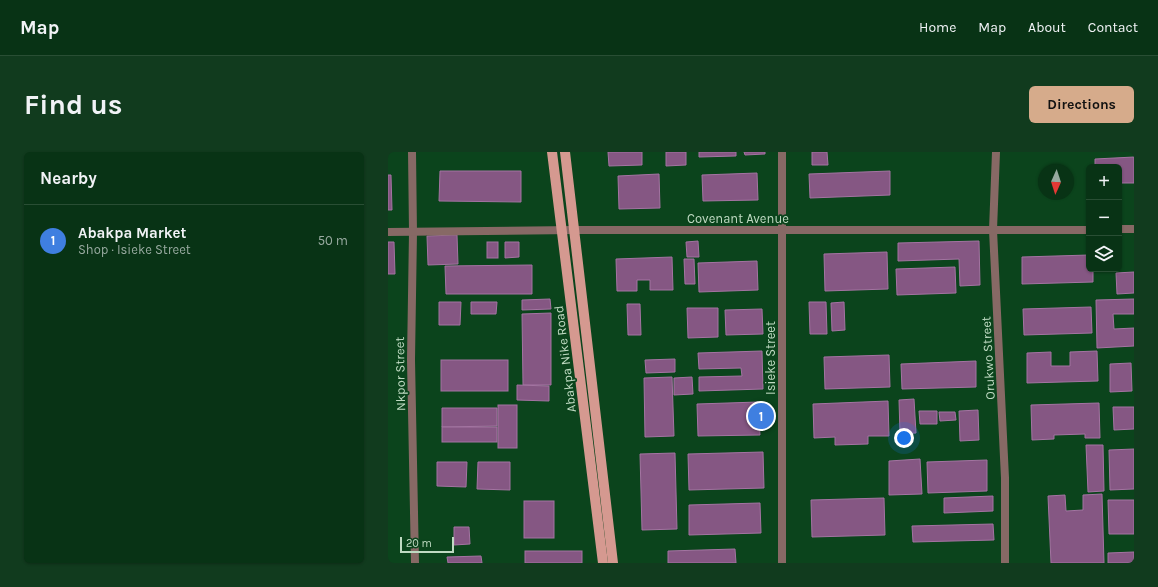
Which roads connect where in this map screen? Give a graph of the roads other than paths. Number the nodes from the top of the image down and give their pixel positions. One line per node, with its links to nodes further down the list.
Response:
1 (412, 152): 14 (street, Nkpor Street)
2 (552, 152): 8 (main road, Abakpa Nike Road)
3 (565, 152): 9 (main road, Abakpa Nike Road)
4 (782, 152): 10 (street, Isieke Street)
5 (996, 152): 11 (street, Orukwo Street)
6 (1122, 229): 7 (street)
7 (1134, 229)
8 (562, 230): 9 (street, Covenant Avenue); 14 (street, Covenant Avenue); 16 (main road, Abakpa Nike Road)
9 (574, 230): 10 (street, Covenant Avenue); 17 (main road, Abakpa Nike Road)
10 (782, 230): 11 (street, Covenant Avenue); 18 (street, Isieke Street)
11 (993, 230): 12 (street, Covenant Avenue); 19 (street, Orukwo Street)
12 (1086, 230)
13 (388, 232): 14 (street, Covenant Avenue)
14 (413, 232): 15 (street, Nkpor Street)
15 (415, 563)
16 (603, 563)
17 (613, 563)
18 (782, 563)
19 (1005, 563)

